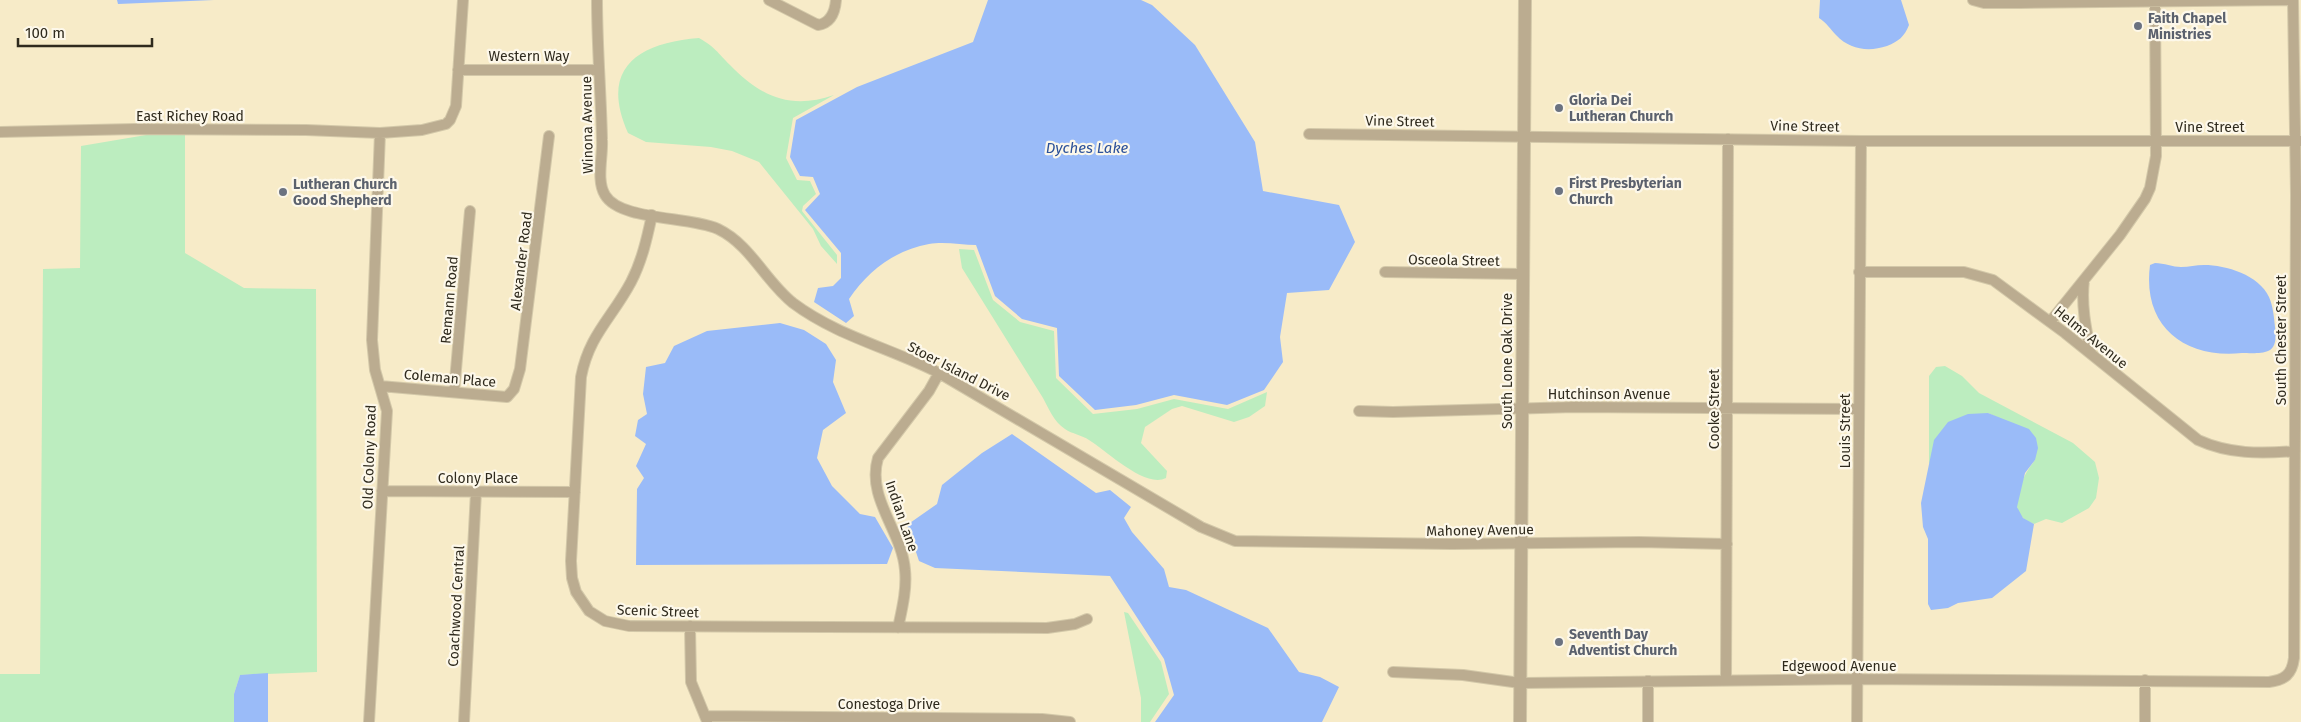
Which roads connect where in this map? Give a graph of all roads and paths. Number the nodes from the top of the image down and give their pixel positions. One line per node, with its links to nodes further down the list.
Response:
1 (463, 0): 9 (street)
2 (597, 0): 10 (street, Winona Avenue)
3 (769, 0): 4 (street)
4 (836, 0)
5 (1526, 0): 15 (street, South Lone Oak Drive)
6 (1973, 0): 8 (street)
7 (2292, 0): 8 (street); 19 (street, South Chester Street)
8 (2155, 1): 18 (street)
9 (458, 70): 10 (street, Western Way); 12 (street, East Richey Road)
10 (600, 70): 21 (street, Winona Avenue)
11 (0, 132): 12 (street, East Richey Road)
12 (380, 134): 29 (street, Old Colony Road)
13 (1309, 134): 15 (street, Vine Street)
14 (549, 136): 30 (street, Alexander Road)
15 (1524, 137): 16 (street, Vine Street); 24 (street, South Lone Oak Drive)
16 (1728, 139): 17 (street, Vine Street); 33 (street, Cooke Street)
17 (1861, 140): 18 (street, Vine Street); 23 (street, Louis Street)
18 (2156, 141): 19 (street, Vine Street); 25 (street)
19 (2298, 141): 36 (street, South Chester Street)
20 (470, 211): 31 (street, Remann Road)
21 (652, 216): 28 (street, Stoer Island Drive); 39 (street, Scenic Street)
22 (1385, 272): 24 (street, Osceola Street)
23 (1859, 272): 26 (street, Helms Avenue); 34 (street, Louis Street)
24 (1523, 274): 32 (street, South Lone Oak Drive)
25 (2084, 279): 26 (street); 27 (street)
26 (2050, 322): 27 (street, Helms Avenue)
27 (2091, 354): 36 (street, Helms Avenue)
28 (939, 373): 40 (street, Stoer Island Drive); 45 (street, Indian Lane)
29 (380, 386): 31 (street, Coleman Place); 37 (street, Old Colony Road)
30 (514, 389): 31 (street, Coleman Place)
31 (454, 392)
32 (1522, 408): 33 (street, Hutchinson Avenue); 35 (street, Hutchinson Avenue); 41 (street, South Lone Oak Drive)
33 (1728, 409): 34 (street, Hutchinson Avenue); 42 (street, Cooke Street)
34 (1859, 409): 48 (street, Louis Street)
35 (1360, 411)
36 (2295, 451): 47 (street, South Chester Street)
37 (382, 491): 38 (street, Colony Place); 57 (street, Old Colony Road)
38 (476, 492): 39 (street, Colony Place); 58 (street, Coachwood Central)
39 (575, 492): 44 (street, Scenic Street)
40 (1233, 541): 41 (street, Mahoney Avenue)
41 (1521, 543): 42 (street, Mahoney Avenue); 52 (street, South Lone Oak Drive)
42 (1727, 544): 49 (street, Cooke Street)
43 (1087, 619): 45 (street, Scenic Street)
44 (690, 626): 45 (street, Scenic Street); 53 (street)
45 (898, 628)
46 (1393, 672): 52 (street, Edgewood Avenue)
47 (2285, 678): 50 (street, Edgewood Avenue)
48 (1858, 679): 49 (street, Edgewood Avenue); 50 (street, Edgewood Avenue); 62 (street, Louis Street)
49 (1726, 680): 51 (street, Edgewood Avenue)
50 (2145, 680): 63 (street)
51 (1648, 681): 52 (street, Edgewood Avenue); 61 (street)
52 (1520, 683): 60 (street, South Lone Oak Drive)
53 (707, 719): 54 (street, Conestoga Drive)
54 (799, 720): 55 (street, Conestoga Drive)
55 (894, 720): 56 (street, Conestoga Drive)
56 (987, 720): 59 (street, Conestoga Drive)
57 (369, 722)
58 (464, 722)
59 (1070, 722)
60 (1520, 722)
61 (1648, 722)
62 (1857, 722)
63 (2144, 722)

